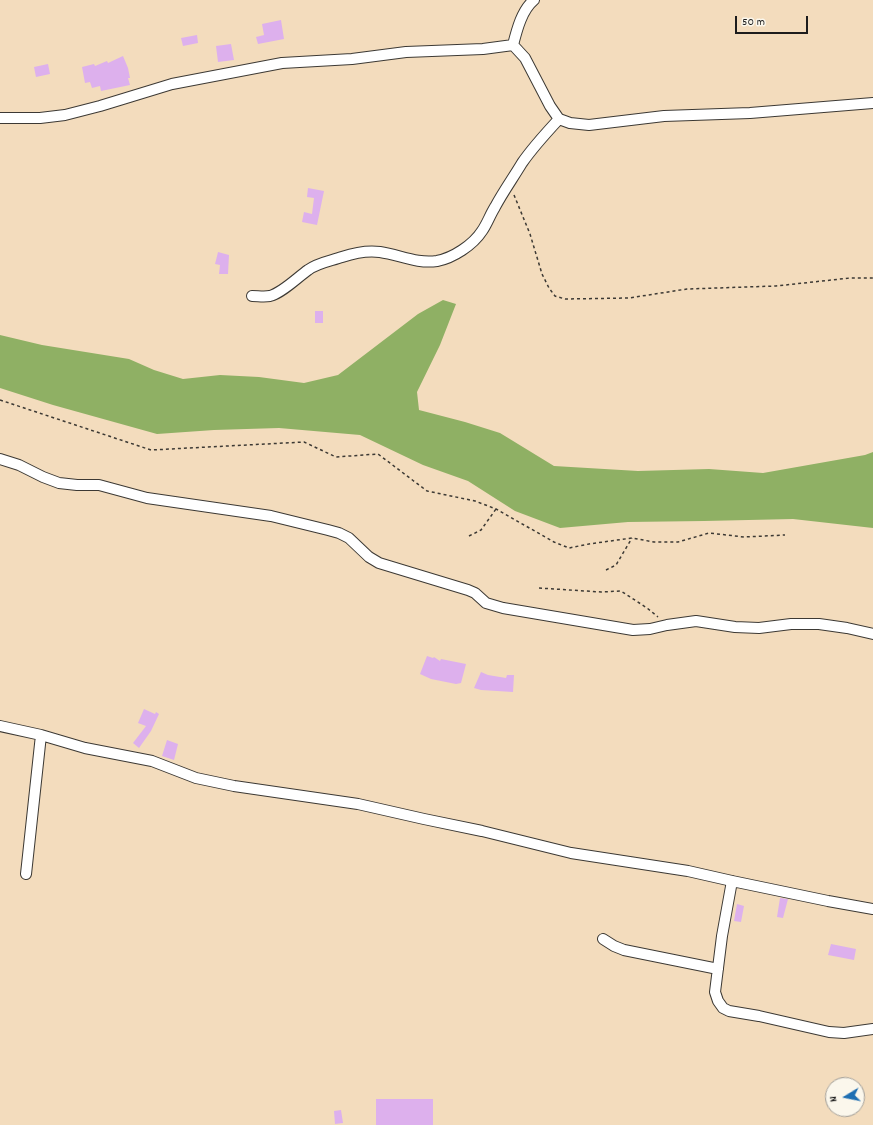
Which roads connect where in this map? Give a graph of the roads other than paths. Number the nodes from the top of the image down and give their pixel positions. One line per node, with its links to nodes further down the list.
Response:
1 (534, 0): 2 (street)
2 (513, 45): 4 (street); 5 (street)
3 (873, 103): 5 (street)
4 (0, 118)
5 (559, 119): 6 (street)
6 (252, 296)
7 (0, 459): 8 (street)
8 (873, 634)
9 (0, 726): 10 (street)
10 (41, 735): 11 (street); 12 (street)
11 (26, 874)
12 (732, 881): 13 (street); 15 (street)
13 (873, 908)
14 (603, 938): 15 (street)
15 (718, 969): 16 (street)
16 (873, 1029)

